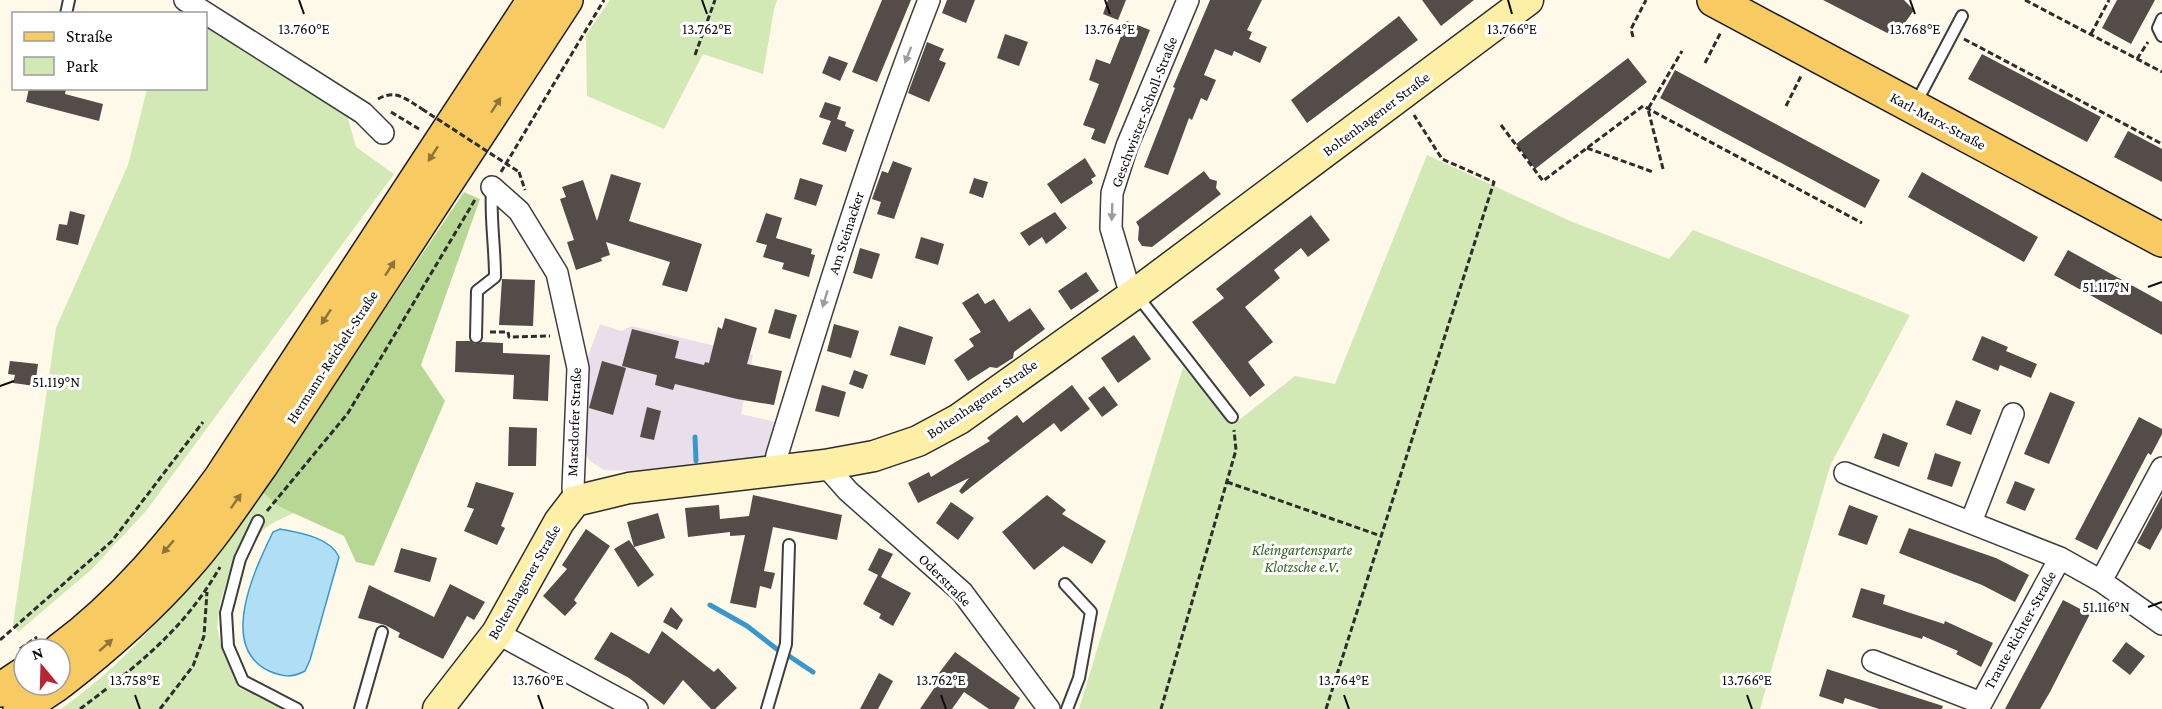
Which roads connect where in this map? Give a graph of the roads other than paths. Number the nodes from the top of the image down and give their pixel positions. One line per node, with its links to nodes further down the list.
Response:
1 (184, 0): 8 (street)
2 (534, 0): 33 (main road, Hermann-Reichelt-Straße, one-way to 33)
3 (566, 0): 35 (main road, Hermann-Reichelt-Straße, one-way to 3)
4 (929, 0): 21 (street, Am Steinacker, one-way to 21)
5 (1188, 0): 15 (street, Geschwister-Scholl-Straße, one-way to 15)
6 (1714, 0): 11 (main road, Karl-Marx-Straße)
7 (1520, 3): 15 (street, Boltenhagener Straße)
8 (203, 12)
9 (207, 15): 12 (street)
10 (1962, 15): 11 (lane)
11 (1913, 108): 14 (main road, Karl-Marx-Straße)
12 (383, 133)
13 (492, 187): 16 (lane); 23 (street, Marsdorfer Straße)
14 (2162, 240)
15 (1136, 293): 18 (lane); 19 (street, Boltenhagener Straße)
16 (476, 335)
17 (2013, 414): 25 (street)
18 (1232, 417)
19 (825, 465): 21 (street, Boltenhagener Straße); 44 (street, Oderstraße)
20 (2162, 468): 28 (street)
21 (774, 470): 23 (street, Boltenhagener Straße)
22 (1845, 473): 25 (street)
23 (575, 501): 32 (street, Boltenhagener Straße)
24 (258, 521): 39 (lane)
25 (1971, 522): 27 (street)
26 (789, 545): 43 (lane)
27 (2060, 558): 28 (street); 37 (street, Traute-Richter-Straße)
28 (2101, 582): 30 (street)
29 (1065, 584): 45 (lane)
30 (2162, 624)
31 (382, 632): 40 (lane)
32 (497, 633): 41 (street, Boltenhagener Straße); 42 (street)
33 (72, 640)
34 (1873, 661): 37 (street, Traute-Richter-Straße)
35 (72, 672)
36 (38, 697): 38 (main road)
37 (1979, 706)
38 (20, 709)
39 (297, 709)
40 (360, 709)
41 (438, 709)
42 (637, 709)
43 (767, 709)
44 (1049, 709)
45 (1067, 709)

